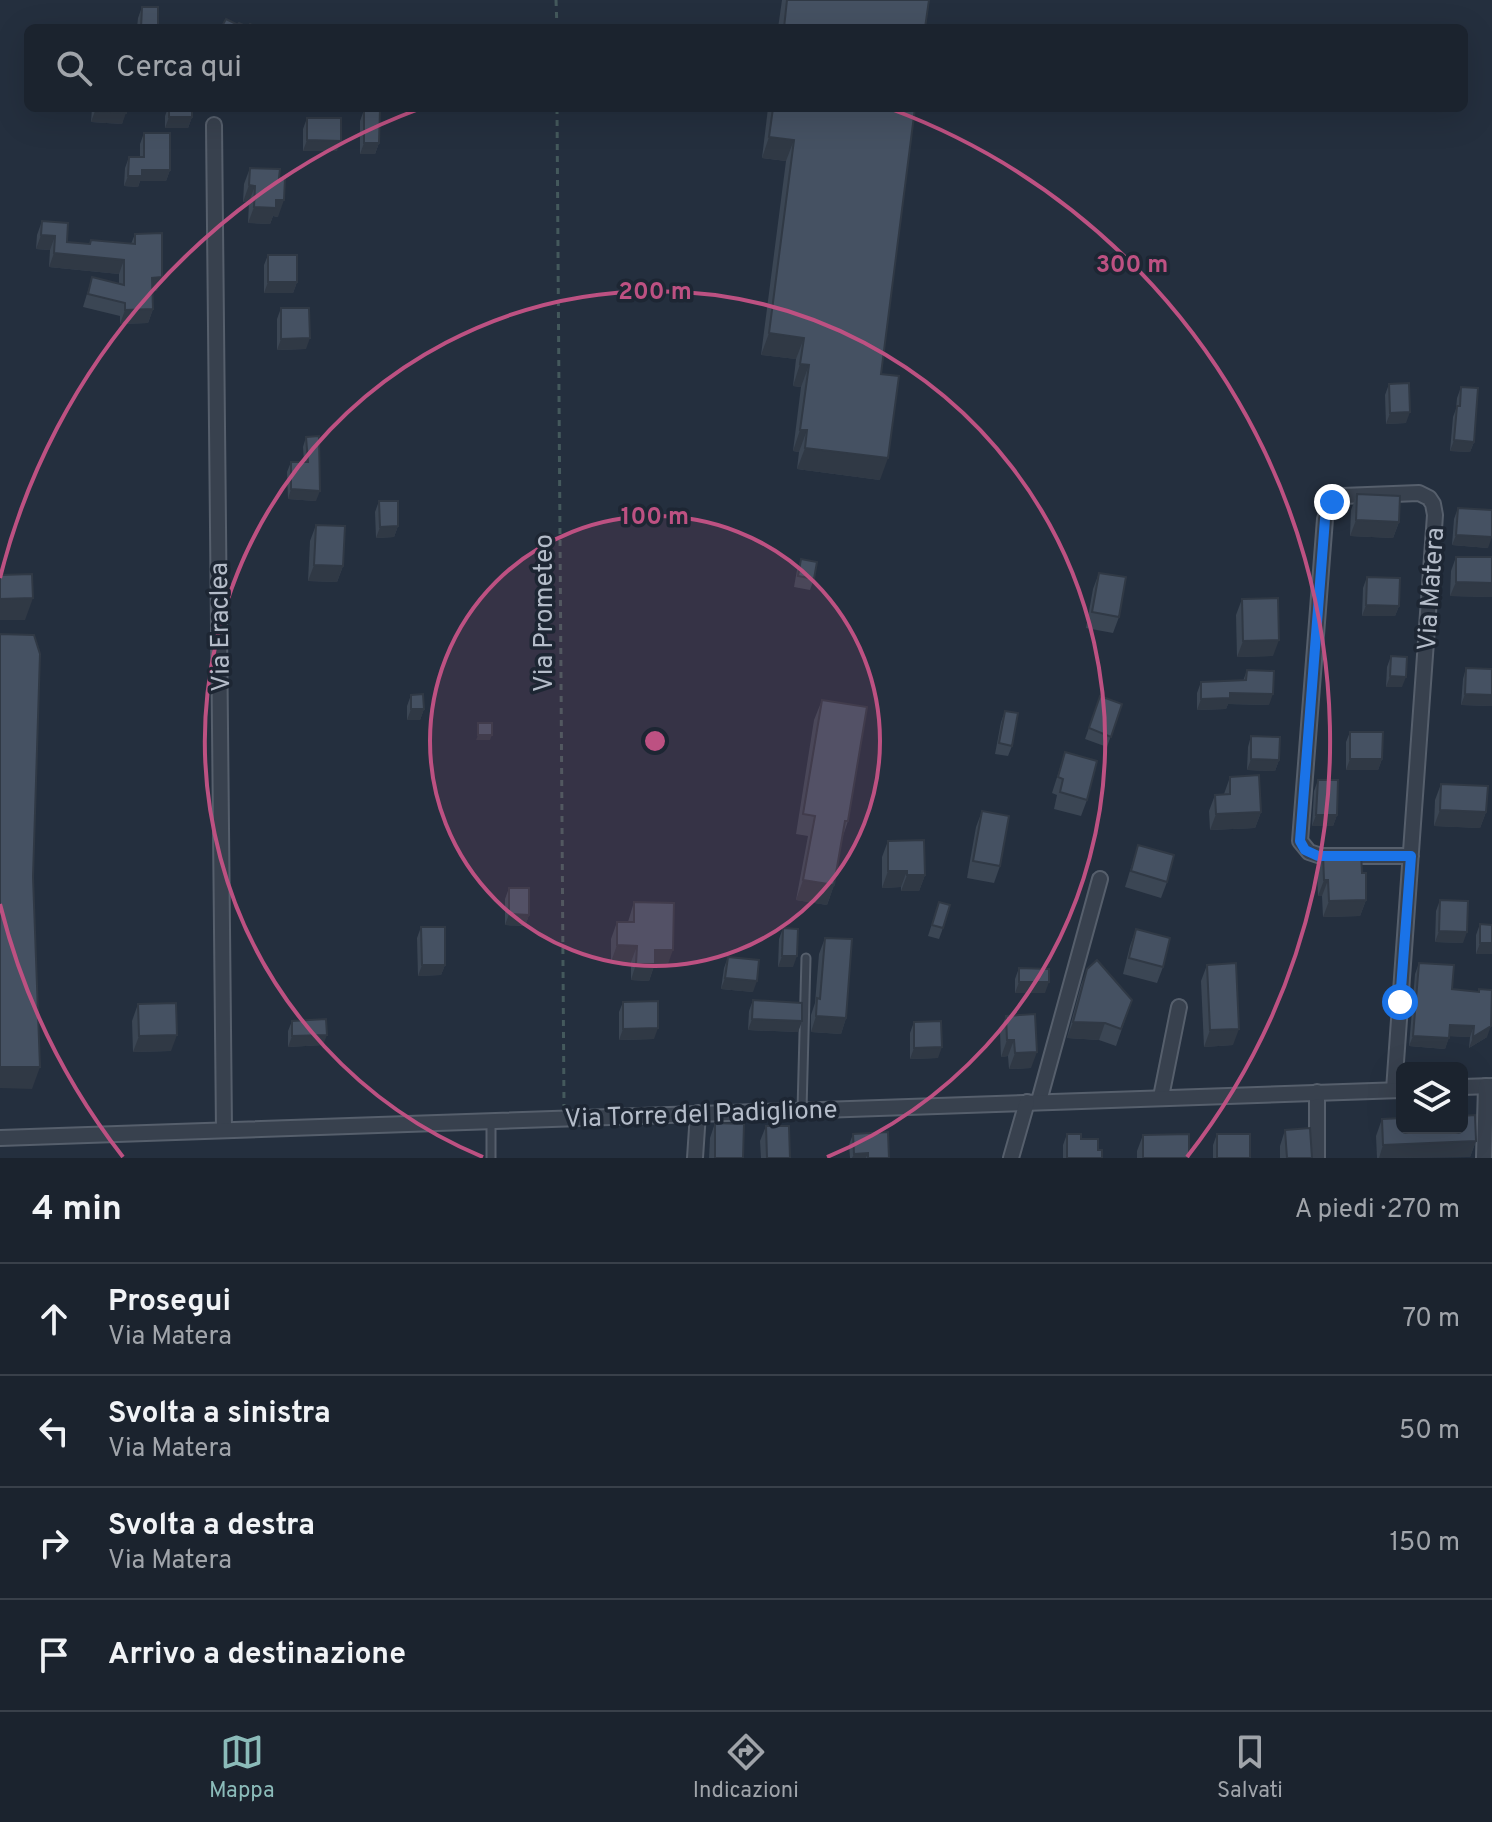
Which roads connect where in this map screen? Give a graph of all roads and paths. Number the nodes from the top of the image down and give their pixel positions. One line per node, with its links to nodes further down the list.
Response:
1 (556, 0): 2 (path)
2 (557, 24)
3 (557, 112): 18 (path, Via Prometeo)
4 (214, 125): 20 (street, Via Eraclea)
5 (1411, 856): 5 (street, Via Matera); 9 (street, Via Matera)
6 (1100, 879): 15 (street)
7 (806, 958): 16 (lane)
8 (1179, 1007): 14 (street)
9 (1400, 1062)
10 (1489, 1086): 11 (street); 26 (street)
11 (1468, 1087)
12 (1396, 1090): 13 (street, Via Torre del Padiglione)
13 (1317, 1092): 14 (street, Via Torre del Padiglione); 25 (street)
14 (1161, 1097): 15 (street, Via Torre del Padiglione)
15 (1033, 1102): 16 (street, Via Torre del Padiglione); 24 (street)
16 (802, 1110): 17 (street, Via Torre del Padiglione)
17 (698, 1113): 18 (street, Via Torre del Padiglione); 23 (street)
18 (564, 1118): 19 (street, Via Torre del Padiglione)
19 (491, 1120): 20 (street, Via Torre del Padiglione); 22 (lane)
20 (224, 1130): 21 (street, Via Torre del Padiglione)
21 (0, 1138)
22 (491, 1158)
23 (695, 1158)
24 (1011, 1158)
25 (1317, 1158)
26 (1484, 1158)

